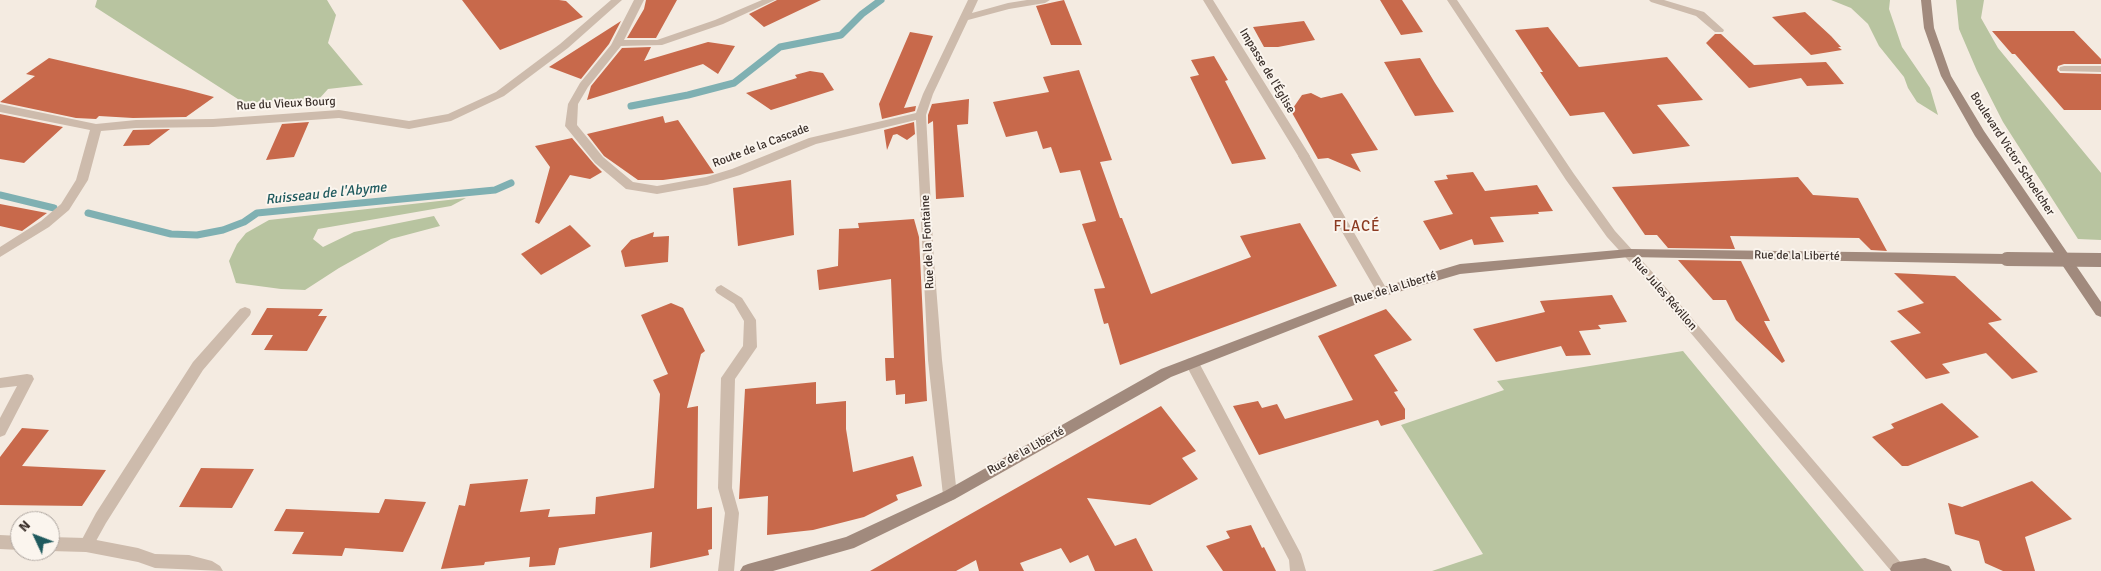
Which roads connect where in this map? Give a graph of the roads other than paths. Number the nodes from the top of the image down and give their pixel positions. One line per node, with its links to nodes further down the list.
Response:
1 (617, 0): 17 (street, Rue du Vieux Bourg)
2 (639, 0): 12 (street, Route de la Cascade)
3 (770, 0): 12 (street)
4 (973, 0): 10 (street, Rue de la Fontaine)
5 (1046, 0): 10 (street)
6 (1208, 0): 22 (street, Impasse de l'Église)
7 (1452, 0): 19 (street, Rue Jules Révillon)
8 (1654, 0): 11 (street)
9 (1926, 0): 24 (street, Boulevard Victor Schoelcher)
10 (965, 18): 16 (street, Rue de la Fontaine)
11 (1719, 30)
12 (618, 43): 16 (street, Route de la Cascade)
13 (2064, 69): 14 (street)
14 (2101, 69)
15 (0, 108): 17 (street, Rue du Vieux Bourg)
16 (922, 115): 28 (street, Rue de la Fontaine)
17 (96, 128): 18 (street)
18 (0, 253)
19 (1629, 253): 20 (street, Rue de la Liberté, bridge); 22 (street, Rue de la Liberté); 32 (street, Rue Jules Révillon)
20 (2100, 260)
21 (721, 290): 34 (street)
22 (1382, 291): 25 (street, Rue de la Liberté)
23 (244, 312): 30 (street)
24 (2101, 312)
25 (1192, 363): 28 (street, Rue de la Liberté); 36 (street)
26 (0, 383): 27 (street)
27 (0, 431)
28 (950, 495): 35 (street, Rue de la Liberté)
29 (60, 544): 30 (street)
30 (86, 545): 31 (street)
31 (160, 566): 33 (street)
32 (1899, 570): 37 (street)
33 (216, 571)
34 (726, 571)
35 (748, 571)
36 (1298, 571)
37 (1944, 571)

